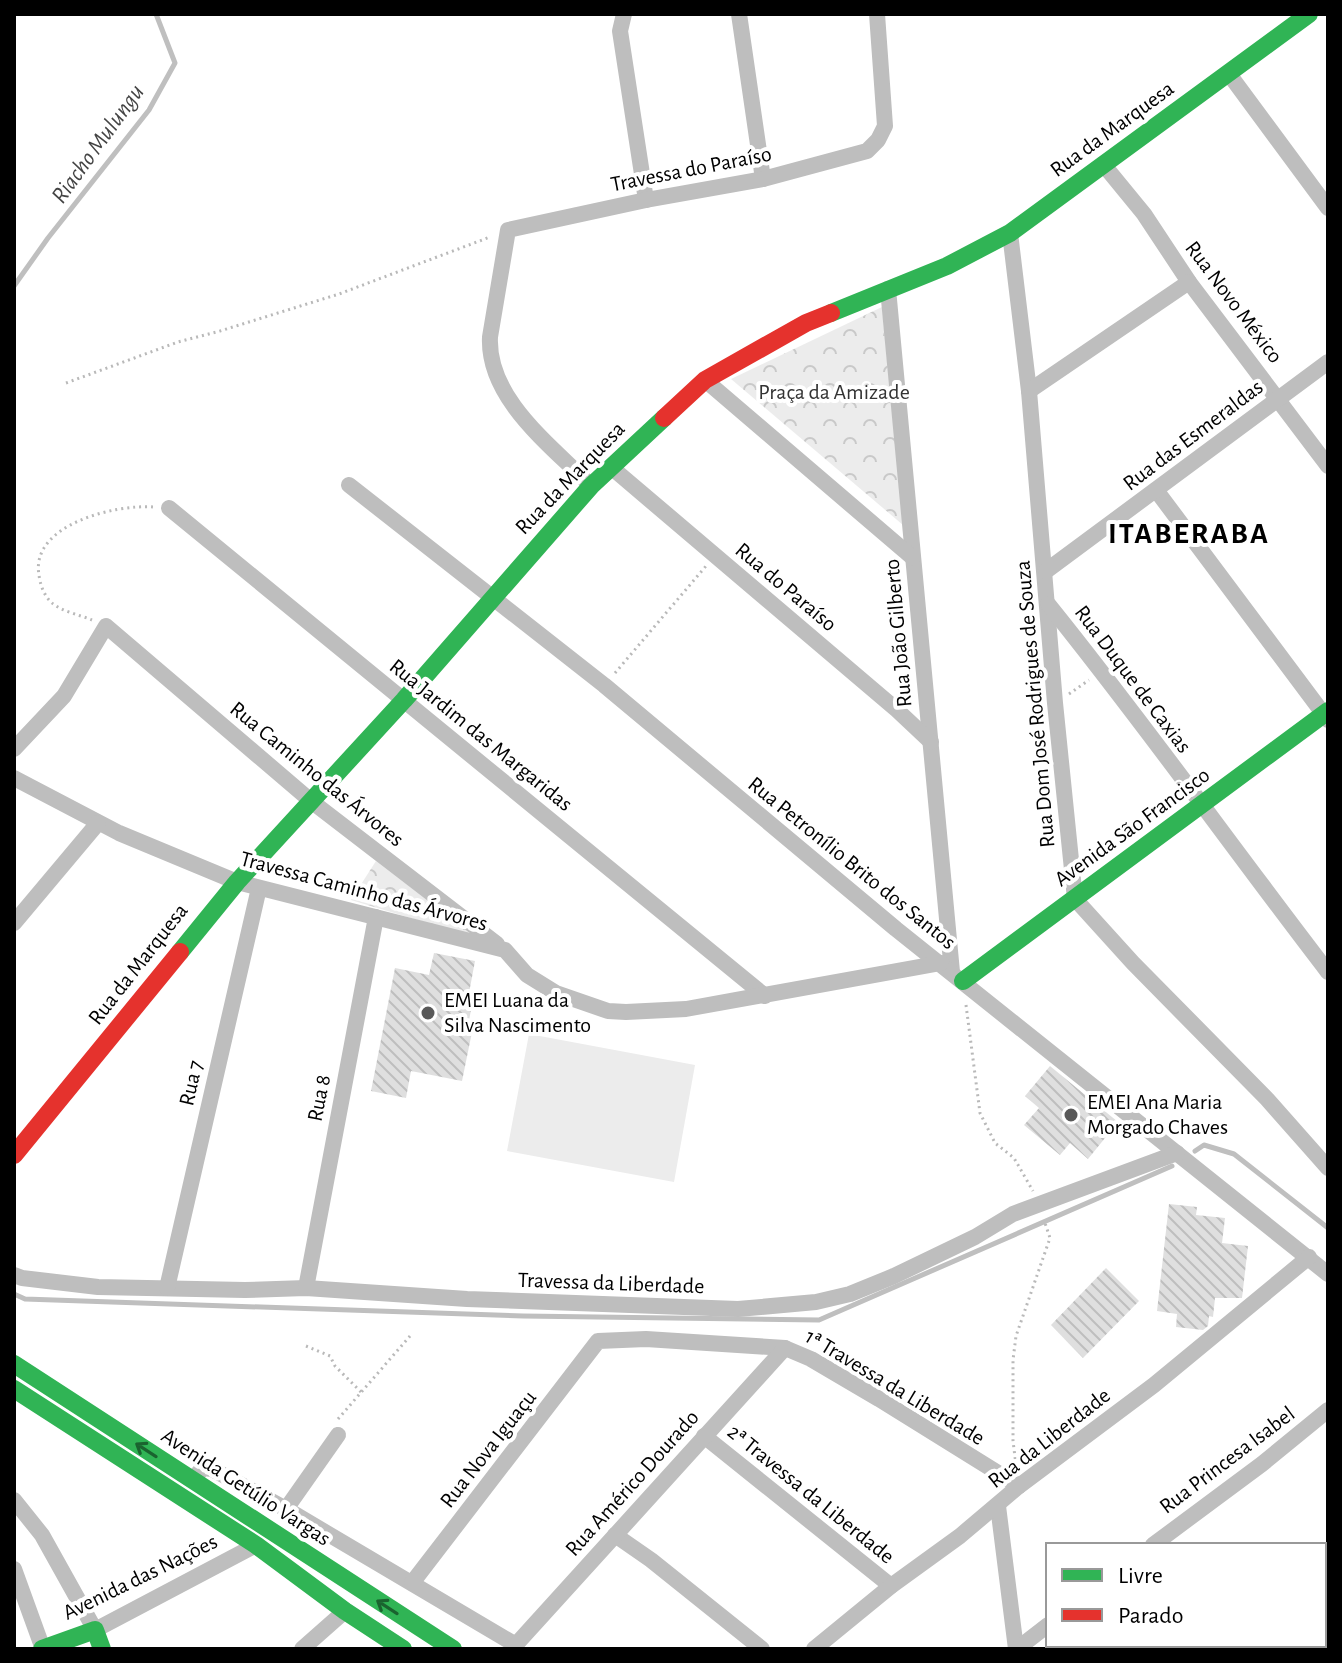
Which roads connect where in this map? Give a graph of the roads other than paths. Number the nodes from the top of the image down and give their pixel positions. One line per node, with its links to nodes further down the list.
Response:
1 (624, 14): 8 (street)
2 (739, 14): 7 (street)
3 (877, 14): 7 (street, Travessa do Paraíso)
4 (1309, 14): 5 (main road, Rua da Marquesa)
5 (1229, 74): 6 (main road, Rua da Marquesa); 9 (street)
6 (1103, 164): 10 (main road, Rua da Marquesa); 11 (street, Rua Novo México)
7 (763, 179): 8 (street, Travessa do Paraíso)
8 (646, 200): 20 (street, Travessa do Paraíso)
9 (1328, 208)
10 (1010, 233): 12 (main road, Rua da Marquesa); 15 (street, Rua Dom José Rodrigues de Souza)
11 (1189, 282): 15 (street); 16 (street, Rua Novo México)
12 (888, 289): 14 (main road, Rua da Marquesa); 23 (street, Rua João Gilberto)
13 (1328, 362): 16 (street, Rua das Esmeraldas)
14 (705, 380): 18 (main road, Rua da Marquesa); 23 (street)
15 (1029, 391): 24 (street, Rua Dom José Rodrigues de Souza)
16 (1279, 399): 17 (street, Rua Novo México); 21 (street, Rua das Esmeraldas)
17 (1328, 466)
18 (611, 467): 20 (main road, Rua da Marquesa); 29 (street, Rua do Paraíso)
19 (349, 485): 25 (street, Rua Petronílio Brito dos Santos)
20 (591, 486): 25 (main road, Rua da Marquesa)
21 (1156, 490): 24 (street, Rua das Esmeraldas); 28 (street)
22 (169, 508): 27 (street, Rua Jardim das Margaridas)
23 (913, 558): 29 (street, Rua João Gilberto)
24 (1046, 571): 26 (street, Rua Dom José Rodrigues de Souza)
25 (493, 597): 27 (main road, Rua da Marquesa); 41 (street, Rua Petronílio Brito dos Santos)
26 (1048, 603): 33 (street, Rua Duque de Caxias); 37 (street, Rua Dom José Rodrigues de Souza)
27 (404, 700): 32 (main road, Rua da Marquesa); 43 (street, Rua Jardim das Margaridas)
28 (1327, 715): 33 (main road, Avenida São Francisco)
29 (931, 742): 41 (street, Rua João Gilberto)
30 (14, 749): 32 (street, Rua Caminho das Árvores)
31 (14, 778): 34 (street, Travessa Caminho das Árvores)
32 (311, 801): 35 (main road, Rua da Marquesa); 40 (street, Rua Caminho das Árvores)
33 (1201, 807): 37 (main road, Avenida São Francisco); 42 (street, Rua Duque de Caxias)
34 (98, 823): 35 (street, Travessa Caminho das Árvores); 39 (street)
35 (237, 882): 36 (street, Travessa Caminho das Árvores); 45 (main road, Rua da Marquesa)
36 (259, 888): 38 (street, Travessa Caminho das Árvores); 50 (street, Rua 7)
37 (1075, 899): 41 (main road, Avenida São Francisco); 46 (street)
38 (376, 917): 40 (street, Travessa Caminho das Árvores); 51 (street, Rua 8)
39 (14, 923)
40 (505, 950): 43 (street, Travessa Caminho das Árvores)
41 (952, 972): 43 (street, Travessa Caminho das Árvores); 44 (street, Rua Petronílio Brito dos Santos)
42 (1328, 972)
43 (765, 996)
44 (1177, 1153): 47 (street, Rua Petronílio Brito dos Santos); 51 (street, Travessa da Liberdade)
45 (14, 1155)
46 (1328, 1168)
47 (1309, 1257): 48 (street, Rua Petronílio Brito dos Santos); 60 (street, Rua da Liberdade)
48 (1328, 1274)
49 (14, 1275): 50 (street, Travessa da Liberdade)
50 (167, 1288): 51 (street, Travessa da Liberdade)
51 (306, 1288)
52 (598, 1341): 53 (street, 1ª Travessa da Liberdade); 68 (street, Rua Nova Iguaçu)
53 (785, 1348): 58 (street, Rua Américo Dourado); 60 (street, 1ª Travessa da Liberdade)
54 (14, 1364): 59 (main road, Avenida Getúlio Vargas, one-way to 54)
55 (14, 1389): 66 (main road, Avenida Getúlio Vargas)
56 (1328, 1410): 65 (street, Rua Princesa Isabel)
57 (338, 1435): 63 (street)
58 (704, 1436): 64 (street, Rua Américo Dourado); 69 (street, 2ª Travessa da Liberdade)
59 (192, 1480): 63 (street); 78 (main road, Avenida Getúlio Vargas, one-way to 59)
60 (1019, 1486): 62 (street, Rua da Liberdade)
61 (14, 1500): 72 (street)
62 (998, 1506): 69 (street, Rua da Liberdade); 81 (street)
63 (286, 1509): 68 (street)
64 (615, 1535): 73 (street, Rua Américo Dourado); 79 (street)
65 (1156, 1543)
66 (256, 1545): 70 (main road, Avenida Getúlio Vargas); 72 (street, Avenida das Nações)
67 (14, 1569): 74 (street)
68 (412, 1583): 73 (street)
69 (891, 1586): 80 (street, Rua da Liberdade)
70 (345, 1611): 76 (street); 77 (main road, Avenida Getúlio Vargas)
71 (1046, 1626): 81 (street)
72 (95, 1630): 74 (main road, Avenida das Nações); 75 (main road)
73 (514, 1647)
74 (42, 1649)
75 (102, 1649)
76 (302, 1649)
77 (403, 1649)
78 (453, 1649)
79 (762, 1649)
80 (814, 1649)
81 (1016, 1649)

